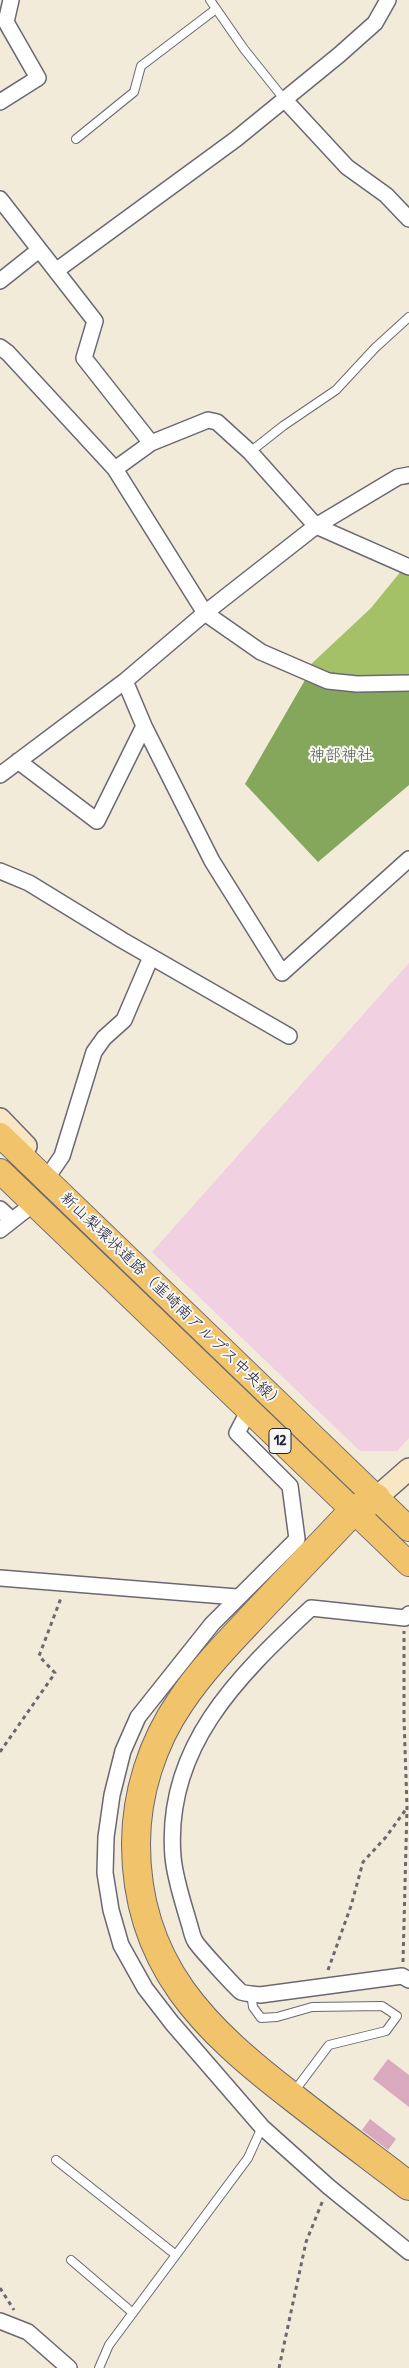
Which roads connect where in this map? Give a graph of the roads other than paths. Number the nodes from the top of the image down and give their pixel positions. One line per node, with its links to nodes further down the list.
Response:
1 (11, 0): 6 (street)
2 (210, 0): 4 (lane)
3 (388, 0): 5 (street)
4 (216, 9): 5 (lane); 7 (lane)
5 (284, 100): 9 (street); 11 (street)
6 (0, 102)
7 (76, 139)
8 (0, 199): 10 (street)
9 (409, 219)
10 (39, 250): 11 (street); 12 (street)
11 (57, 270): 15 (street)
12 (0, 281)
13 (409, 317): 16 (lane)
14 (0, 347): 17 (street)
15 (151, 443): 16 (street); 17 (street)
16 (250, 452): 19 (street)
17 (115, 469): 21 (street)
18 (409, 475): 19 (street)
19 (316, 526): 20 (street); 21 (street)
20 (409, 567)
21 (205, 613): 22 (street); 23 (street)
22 (125, 682): 24 (street); 25 (street)
23 (409, 683)
24 (144, 726): 25 (street); 27 (street)
25 (18, 761): 26 (street)
26 (0, 775)
27 (409, 859)
28 (0, 871): 29 (street)
29 (152, 957): 30 (street); 34 (street)
30 (289, 1036)
31 (0, 1118): 34 (street)
32 (0, 1135): 40 (main road, 新山梨環状道路（韮崎南アルプス中央線） / 12)
33 (0, 1171): 39 (main road, 新山梨環状道路（韮崎南アルプス中央線） / 12)
34 (51, 1172): 40 (street)
35 (0, 1184): 37 (street)
36 (0, 1209): 37 (street)
37 (20, 1214): 38 (street); 39 (street)
38 (0, 1230)
39 (152, 1317): 41 (main road, 新山梨環状道路（韮崎南アルプス中央線） / 12)
40 (213, 1340): 43 (main road, 新山梨環状道路（韮崎南アルプス中央線） / 12)
41 (249, 1410): 43 (main road, 新山梨環状道路（韮崎南アルプス中央線） / 12); 47 (street)
42 (409, 1469): 43 (street)
43 (364, 1510): 44 (main road, 新山梨環状道路（韮崎南アルプス中央線） / 12); 45 (main road, 新山梨環状道路（韮崎南アルプス中央線） / 12); 51 (highway)
44 (409, 1529)
45 (409, 1564)
46 (0, 1578): 47 (street)
47 (237, 1597): 52 (street)
48 (407, 1616): 50 (street)
49 (406, 1978): 50 (street)
50 (251, 1994): 51 (lane)
51 (296, 2090): 54 (highway); 55 (highway)
52 (262, 2128): 56 (street); 57 (lane)
53 (56, 2160): 57 (lane)
54 (409, 2165)
55 (409, 2186)
56 (409, 2252)
57 (176, 2255): 59 (lane)
58 (71, 2260): 59 (lane)
59 (133, 2313): 62 (lane)
60 (0, 2321): 61 (street)
61 (69, 2368)
62 (99, 2368)

